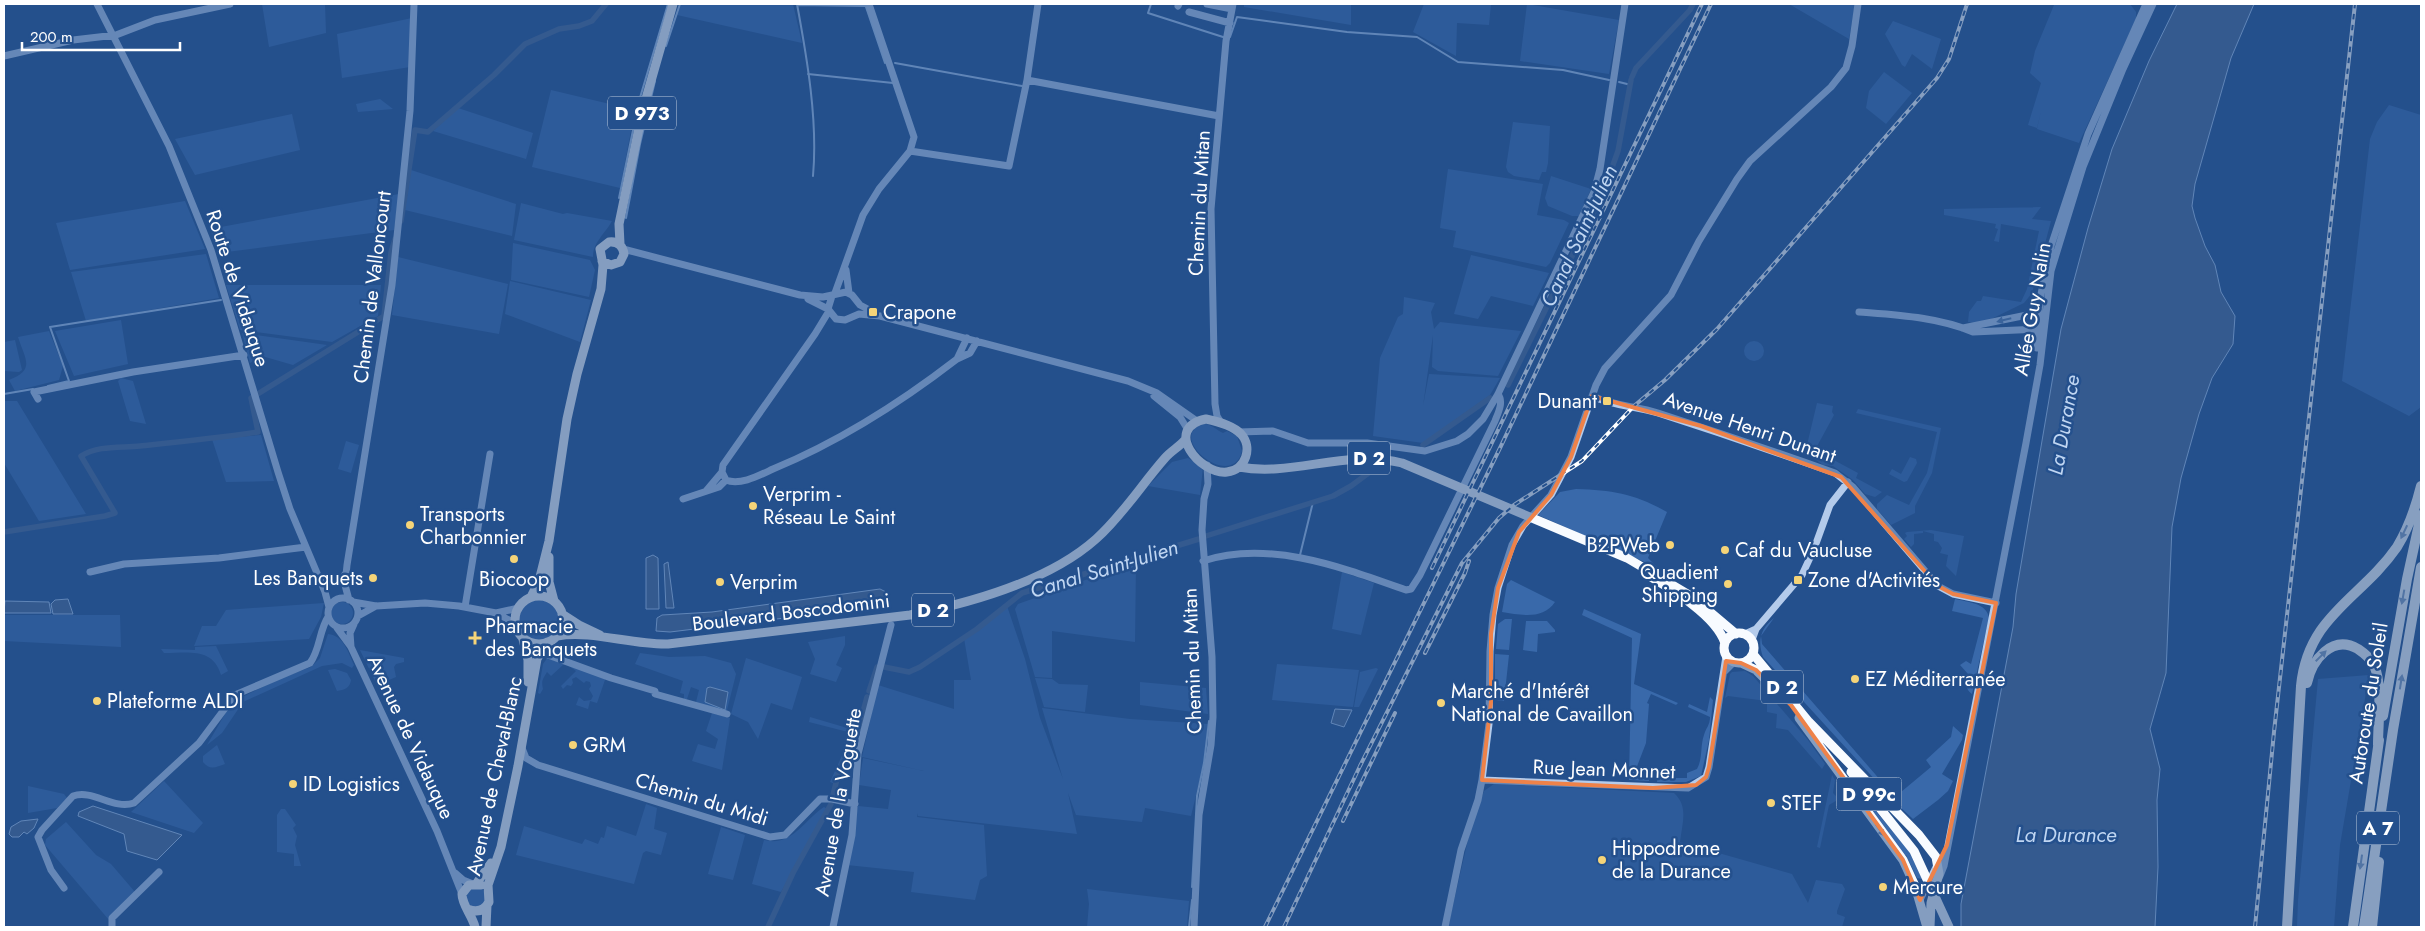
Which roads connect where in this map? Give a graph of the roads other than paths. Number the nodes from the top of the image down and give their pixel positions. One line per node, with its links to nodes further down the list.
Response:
1 (97, 4): 14 (street, Route de Vidauque)
2 (230, 4): 14 (street)
3 (414, 4): 78 (street, Chemin de Valloncourt)
4 (673, 4): 19 (main road, D 973)
5 (869, 4): 18 (street)
6 (1038, 4): 16 (street)
7 (1207, 4): 11 (street)
8 (1625, 4): 45 (street)
9 (1858, 4): 46 (street)
10 (2147, 5): 36 (street, Allée Guy Nalin); 36 (street, Allée Guy Nalin)
11 (1232, 6): 13 (street, Chemin du Mitan)
12 (1189, 12): 13 (street)
13 (1230, 23): 17 (street, Chemin du Mitan)
14 (112, 34): 15 (street); 41 (street, Route de Vidauque)
15 (4, 56)
16 (1027, 80): 17 (street); 18 (street)
17 (1219, 116): 48 (street, Chemin du Mitan)
18 (910, 151): 25 (street)
19 (619, 224): 20 (main road, D 973); 21 (main road, D 973)
20 (609, 242): 21 (main road); 23 (main road)
21 (621, 247): 22 (street); 24 (main road)
22 (640, 255): 24 (street); 28 (street)
23 (602, 261): 24 (main road); 26 (main road)
24 (618, 262): 26 (main road)
25 (846, 267): 27 (street); 29 (street)
26 (601, 289): 72 (main road)
27 (849, 293): 29 (street); 30 (street)
28 (800, 295): 29 (street); 31 (street)
29 (833, 295): 31 (street)
30 (856, 302): 33 (street); 34 (street)
31 (828, 310): 35 (street); 38 (street)
32 (1859, 312): 37 (street)
33 (852, 316): 34 (street); 35 (street)
34 (880, 316): 39 (street)
35 (836, 319): 38 (street)
36 (2038, 324): 37 (street, one-way to 37); 37 (street); 44 (street, Allée Guy Nalin); 44 (street, Allée Guy Nalin)
37 (1962, 328)
38 (815, 334): 63 (street)
39 (967, 338): 40 (street); 42 (street)
40 (977, 341): 42 (street); 43 (street)
41 (244, 355): 47 (street); 73 (street, Route de Vidauque)
42 (957, 359): 65 (street)
43 (1128, 381): 49 (street); 51 (street)
44 (2036, 388): 86 (street)
45 (1498, 394): 53 (street); 75 (street)
46 (1592, 396): 66 (street, Avenue Henri Dunant); 118 (street)
47 (38, 399)
48 (1215, 404): 49 (street); 50 (street, Chemin du Mitan)
49 (1202, 420): 50 (main road); 51 (main road)
50 (1222, 424): 52 (main road)
51 (1188, 430): 54 (main road)
52 (1239, 432): 53 (street); 55 (main road)
53 (1260, 432): 55 (street)
54 (1185, 440): 56 (main road); 59 (main road, Boulevard Boscodomini / D 2)
55 (1247, 446): 58 (main road)
56 (1190, 453): 59 (main road); 60 (main road)
57 (490, 454): 89 (street)
58 (1246, 456): 61 (main road, D 2); 62 (main road)
59 (1162, 462): 103 (main road, Boulevard Boscodomini / D 2)
60 (1207, 465): 64 (main road); 67 (street, Chemin du Mitan)
61 (1287, 466): 62 (main road, D 2); 74 (main road, D 2)
62 (1239, 467): 64 (main road)
63 (722, 472): 65 (street); 69 (street)
64 (1220, 472): 67 (street)
65 (726, 480): 69 (street)
66 (1848, 482): 86 (street, Avenue Henri Dunant); 102 (street)
67 (1208, 484): 75 (street, Chemin du Mitan)
68 (2421, 486): 140 (highway, one-way to 140)
69 (705, 491): 70 (street)
70 (683, 499)
71 (2421, 515): 114 (highway, Autoroute du Soleil / A 7, one-way to 114)
72 (549, 541): 82 (main road); 85 (main road)
73 (306, 547): 77 (street); 79 (street, Route de Vidauque)
74 (1598, 547): 102 (main road, D 2); 105 (main road, D 2)
75 (1203, 561): 136 (street, Chemin du Mitan)
76 (2421, 567): 113 (highway, Autoroute du Soleil / A 7, one-way to 76)
77 (90, 572)
78 (346, 573): 79 (street); 80 (street, Chemin de Valloncourt)
79 (317, 574): 81 (street, Route de Vidauque)
80 (345, 585): 83 (street, Chemin de Valloncourt); 84 (street, Chemin de Valloncourt)
81 (325, 592): 83 (street); 88 (street, Route de Vidauque)
82 (531, 597): 85 (main road); 90 (main road)
83 (338, 599): 84 (street); 88 (street)
84 (351, 601): 87 (street); 93 (street)
85 (554, 601): 92 (main road)
86 (1996, 603): 120 (street)
87 (376, 606): 89 (street); 93 (street)
88 (328, 607): 94 (street)
89 (465, 607): 91 (street)
90 (519, 608): 91 (street); 96 (main road)
91 (496, 613): 96 (street)
92 (562, 614): 101 (main road); 103 (main road, Boulevard Boscodomini / D 2)
93 (358, 616): 95 (street)
94 (328, 617): 98 (street); 99 (street)
95 (354, 624): 98 (street); 106 (street, Avenue de Vidauque)
96 (516, 624): 100 (main road)
97 (891, 625): 119 (street, Avenue de la Voguette)
98 (337, 628): 99 (street); 106 (street, Avenue de Vidauque)
99 (319, 636): 126 (street)
100 (522, 636): 104 (main road); 125 (main road, Avenue de Cheval-Blanc)
101 (557, 636): 103 (main road, Boulevard Boscodomini / D 2); 104 (main road)
102 (1744, 636): 105 (main road); 108 (main road)
103 (612, 639)
104 (547, 642): 107 (main road, Avenue de Cheval-Blanc)
105 (1725, 643): 109 (main road)
106 (351, 647): 122 (street, Avenue de Vidauque)
107 (541, 651): 111 (street); 115 (main road, Avenue de Cheval-Blanc)
108 (1753, 654): 109 (main road); 112 (main road, D 2)
109 (1734, 661): 110 (main road, D 2); 118 (street, Rue Jean Monnet)
110 (1791, 705): 112 (main road, D 99c); 129 (main road, D 2, one-way to 129)
111 (727, 714)
112 (1809, 722): 121 (main road, D 2); 139 (main road, D 99c)
113 (2393, 730): 143 (highway, Autoroute du Soleil / A 7); 144 (highway)
114 (2378, 745): 141 (highway, one-way to 114); 142 (highway, Autoroute du Soleil / A 7, one-way to 142)
115 (522, 748): 116 (street); 117 (main road, Avenue de Cheval-Blanc)
116 (530, 761): 117 (street); 119 (street, Chemin du Midi)
117 (518, 766): 127 (main road, Avenue de Cheval-Blanc)
118 (1482, 780): 137 (street)
119 (855, 804): 135 (street, Avenue de la Voguette)
120 (1947, 845): 121 (street); 124 (street)
121 (1938, 864): 124 (main road, D 2); 129 (street)
122 (451, 868): 125 (street, Avenue de Vidauque); 128 (street, Avenue de Vidauque)
123 (159, 872): 132 (street)
124 (1938, 881): 138 (main road, D 2)
125 (474, 884): 127 (main road); 128 (main road)
126 (64, 888)
127 (488, 891): 130 (main road)
128 (462, 894): 131 (main road)
129 (1920, 900): 138 (main road, D 2)
130 (487, 905): 131 (main road); 134 (main road, Avenue de Cheval-Blanc)
131 (468, 909): 133 (main road)
132 (112, 927)
133 (475, 927)
134 (486, 927)
135 (833, 927)
136 (1194, 927)
137 (1445, 927)
138 (1928, 927)
139 (1949, 927)
140 (2287, 927)
141 (2292, 927)
142 (2353, 927)
143 (2364, 927)
144 (2372, 927)

